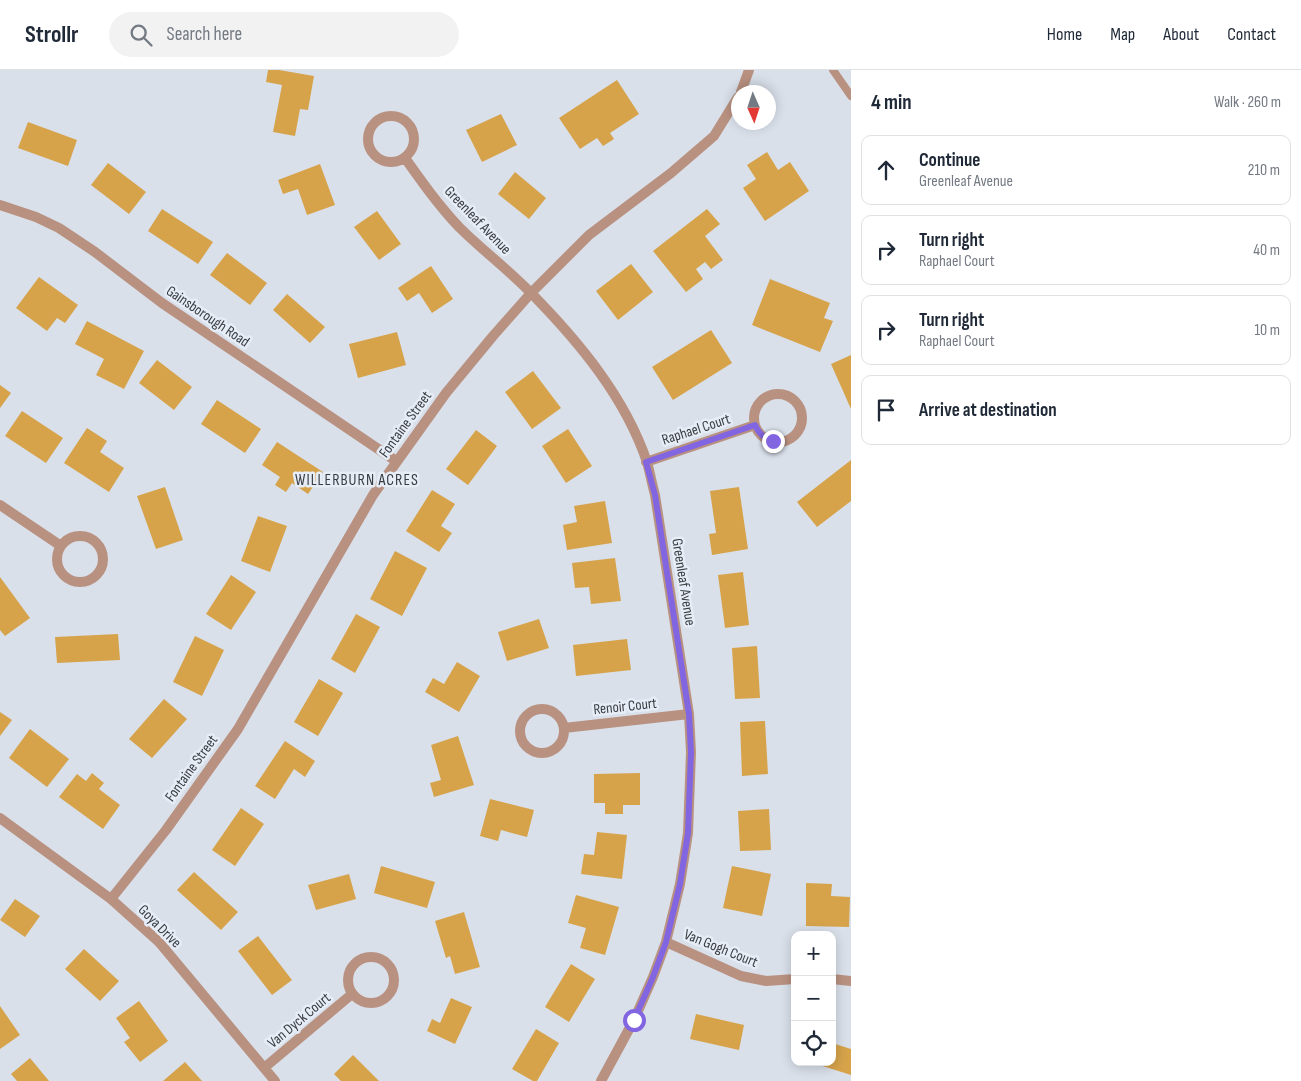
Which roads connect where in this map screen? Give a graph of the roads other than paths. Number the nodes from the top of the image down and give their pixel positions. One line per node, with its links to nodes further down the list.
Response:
1 (749, 70): 3 (street)
2 (833, 70): 4 (lane)
3 (744, 85)
4 (851, 96)
5 (731, 110): 8 (street, Fontaine Street)
6 (405, 158): 6 (street); 8 (street, Greenleaf Avenue)
7 (0, 205): 10 (street, Gainsborough Road)
8 (531, 293): 10 (street, Fontaine Street); 11 (street, Greenleaf Avenue)
9 (755, 425): 9 (street, Raphael Court); 11 (street, Raphael Court)
10 (396, 461): 17 (street, Fontaine Street)
11 (646, 462): 14 (street, Greenleaf Avenue)
12 (0, 505): 13 (street)
13 (61, 546): 13 (street)
14 (689, 714): 15 (street, Renoir Court); 18 (street, Greenleaf Avenue)
15 (564, 728): 15 (street)
16 (0, 818): 17 (street, Goya Drive)
17 (111, 899): 23 (street, Goya Drive)
18 (666, 942): 20 (street, Van Gogh Court); 25 (street, Greenleaf Avenue)
19 (836, 979): 21 (street)
20 (791, 980)
21 (851, 981)
22 (352, 994): 22 (street, Van Dyck Court); 23 (street, Van Dyck Court)
23 (264, 1068): 24 (street, Goya Drive)
24 (275, 1081)
25 (601, 1081)

